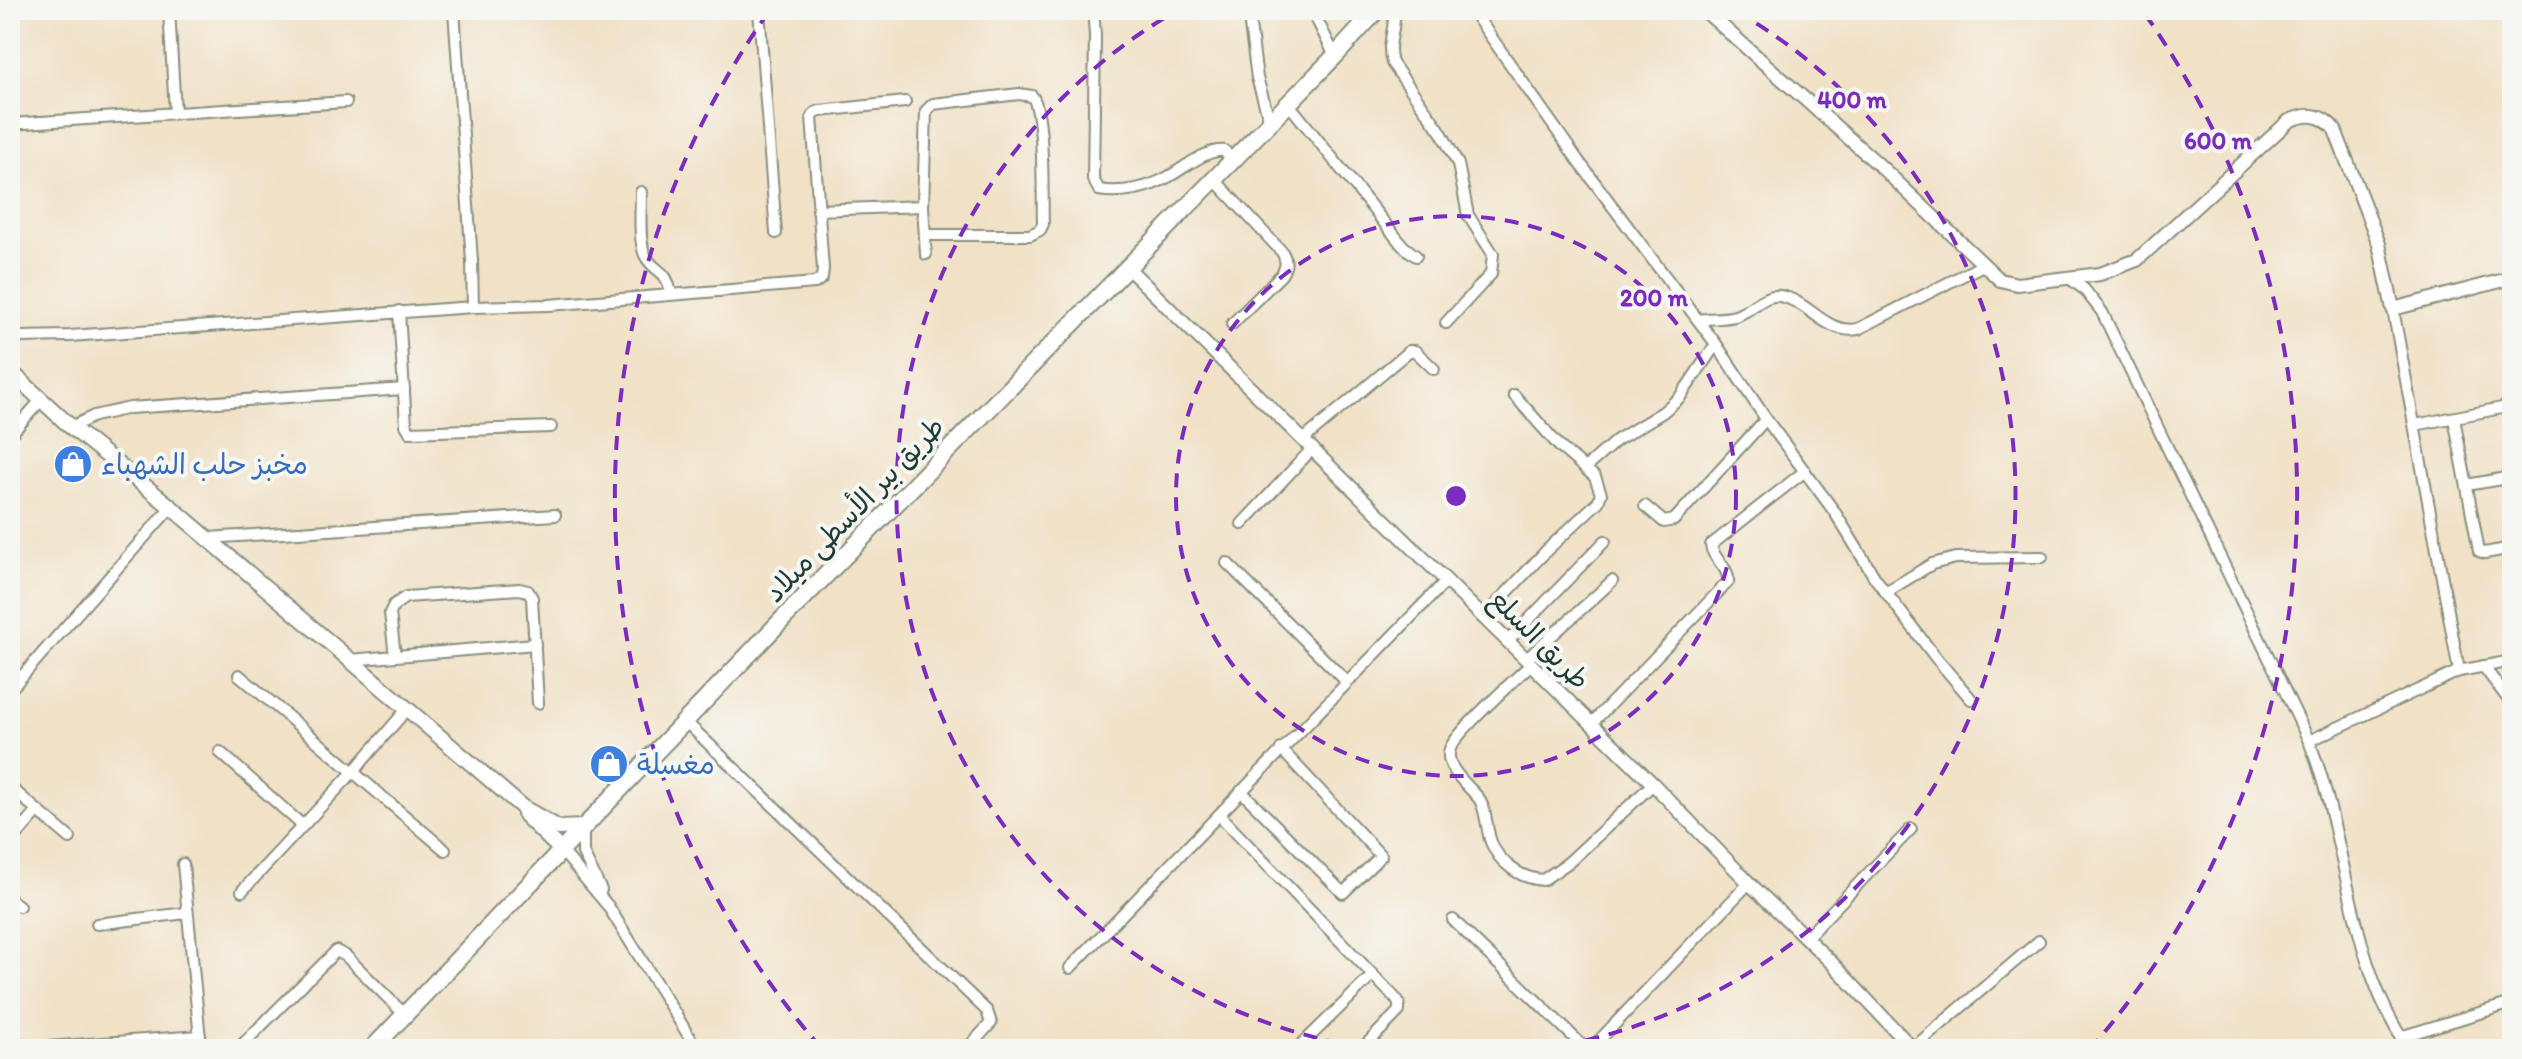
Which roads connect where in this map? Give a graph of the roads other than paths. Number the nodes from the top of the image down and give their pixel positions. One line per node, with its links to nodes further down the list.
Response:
1 (169, 10): 15 (street)
2 (454, 10): 32 (street)
3 (759, 10): 23 (street)
4 (1093, 10): 18 (street)
5 (1248, 10): 16 (street)
6 (1312, 10): 11 (street)
7 (1377, 10): 11 (main road, طريق بير الأسطى ميلاد)
8 (1394, 10): 36 (street)
9 (1472, 10): 35 (street)
10 (1704, 10): 27 (street)
11 (1335, 56): 14 (main road, طريق بير الأسطى ميلاد)
12 (346, 102): 15 (street)
13 (905, 102): 22 (street)
14 (1288, 103): 16 (main road, طريق بير الأسطى ميلاد); 26 (street)
15 (175, 112): 17 (street)
16 (1270, 122): 18 (main road, طريق بير الأسطى ميلاد)
17 (10, 124)
18 (1231, 161): 19 (main road, طريق بير الأسطى ميلاد)
19 (1214, 179): 28 (main road, طريق بير الأسطى ميلاد); 37 (street)
20 (641, 192): 31 (street)
21 (923, 206): 22 (street); 24 (street); 24 (street)
22 (818, 210): 31 (street)
23 (776, 233)
24 (925, 235): 25 (street)
25 (926, 254)
26 (1416, 256)
27 (1983, 265): 29 (street); 35 (street)
28 (1127, 267): 52 (street, طريق السلع); 85 (main road, طريق بير الأسطى ميلاد)
29 (2069, 278): 33 (street); 87 (street)
30 (2512, 278): 33 (street)
31 (671, 294): 32 (street)
32 (473, 307): 34 (street)
33 (2393, 309): 48 (street)
34 (399, 311): 38 (street); 42 (street)
35 (1698, 320): 39 (street)
36 (1446, 323)
37 (1232, 324)
38 (10, 342)
39 (1716, 344): 47 (street); 53 (street)
40 (1434, 369): 52 (street)
41 (10, 371): 44 (main road)
42 (404, 389): 49 (street); 50 (street)
43 (1514, 395): 53 (street)
44 (42, 399): 49 (main road); 51 (street)
45 (2512, 406): 46 (street)
46 (2454, 418): 48 (street); 56 (street)
47 (1766, 419): 54 (street); 57 (street)
48 (2415, 425): 77 (street)
49 (71, 427): 58 (main road)
50 (551, 427)
51 (10, 435)
52 (1308, 443): 60 (street); 66 (street, طريق السلع)
53 (1585, 468): 69 (street)
54 (1805, 471): 68 (street); 86 (street)
55 (2512, 477): 56 (street)
56 (2467, 485): 63 (street)
57 (1645, 506)
58 (171, 507): 61 (main road); 80 (street)
59 (555, 515): 61 (street)
60 (1242, 524)
61 (208, 538): 73 (main road)
62 (1605, 541): 70 (street)
63 (2512, 548)
64 (2042, 557): 68 (street)
65 (1227, 563): 79 (street)
66 (1447, 580): 69 (street, طريق السلع); 79 (street)
67 (1612, 581): 74 (street)
68 (1886, 592): 81 (street)
69 (1484, 617): 70 (street, طريق السلع)
70 (1508, 641): 74 (street, طريق السلع)
71 (535, 644): 72 (street); 72 (street); 82 (street)
72 (395, 656): 73 (street)
73 (350, 660): 84 (main road)
74 (1529, 661): 86 (street, طريق السلع); 91 (street)
75 (2512, 661): 76 (street)
76 (2483, 666): 77 (street); 83 (street)
77 (2459, 671): 87 (street)
78 (239, 675): 90 (street)
79 (1347, 682): 88 (street)
80 (10, 690)
81 (1971, 699)
82 (538, 703)
83 (2512, 704)
84 (407, 709): 90 (street); 94 (main road)
85 (686, 722): 98 (main road, طريق بير الأسطى ميلاد); 124 (street)
86 (1591, 724): 91 (street, طريق السلع)
87 (2309, 741): 118 (street)
88 (1281, 749): 93 (street); 93 (street)
89 (220, 752): 97 (street)
90 (354, 771): 97 (street); 102 (street)
91 (1653, 784): 105 (street, طريق السلع)
92 (10, 787): 95 (street)
93 (1241, 791): 96 (street)
94 (522, 807): 98 (main road); 103 (main road)
95 (37, 812): 100 (street); 101 (street)
96 (1219, 815): 113 (street); 114 (street)
97 (302, 825): 106 (street)
98 (584, 827): 103 (main road, طريق بير الأسطى ميلاد); 107 (street)
99 (1911, 829): 111 (street)
100 (70, 838)
101 (10, 843)
102 (445, 850)
103 (562, 851): 107 (street); 116 (main road, طريق بير الأسطى ميلاد)
104 (183, 864): 108 (street)
105 (1749, 883): 111 (street, طريق السلع); 127 (street)
106 (242, 891)
107 (608, 906): 123 (street)
108 (186, 913): 110 (street); 117 (street)
109 (1453, 920): 127 (street)
110 (97, 924)
111 (1806, 938): 128 (street, طريق السلع)
112 (2039, 941): 128 (street)
113 (1070, 968)
114 (1373, 975): 125 (street); 126 (street)
115 (2512, 1003): 118 (street)
116 (405, 1015): 121 (street); 122 (main road, طريق بير الأسطى ميلاد)
117 (200, 1036): 119 (street); 120 (street)
118 (2400, 1037): 129 (street)
119 (19, 1049)
120 (201, 1049)
121 (238, 1049)
122 (372, 1049)
123 (697, 1049)
124 (967, 1049)
125 (1297, 1049)
126 (1362, 1049)
127 (1589, 1049)
128 (1913, 1049)
129 (2409, 1049)

